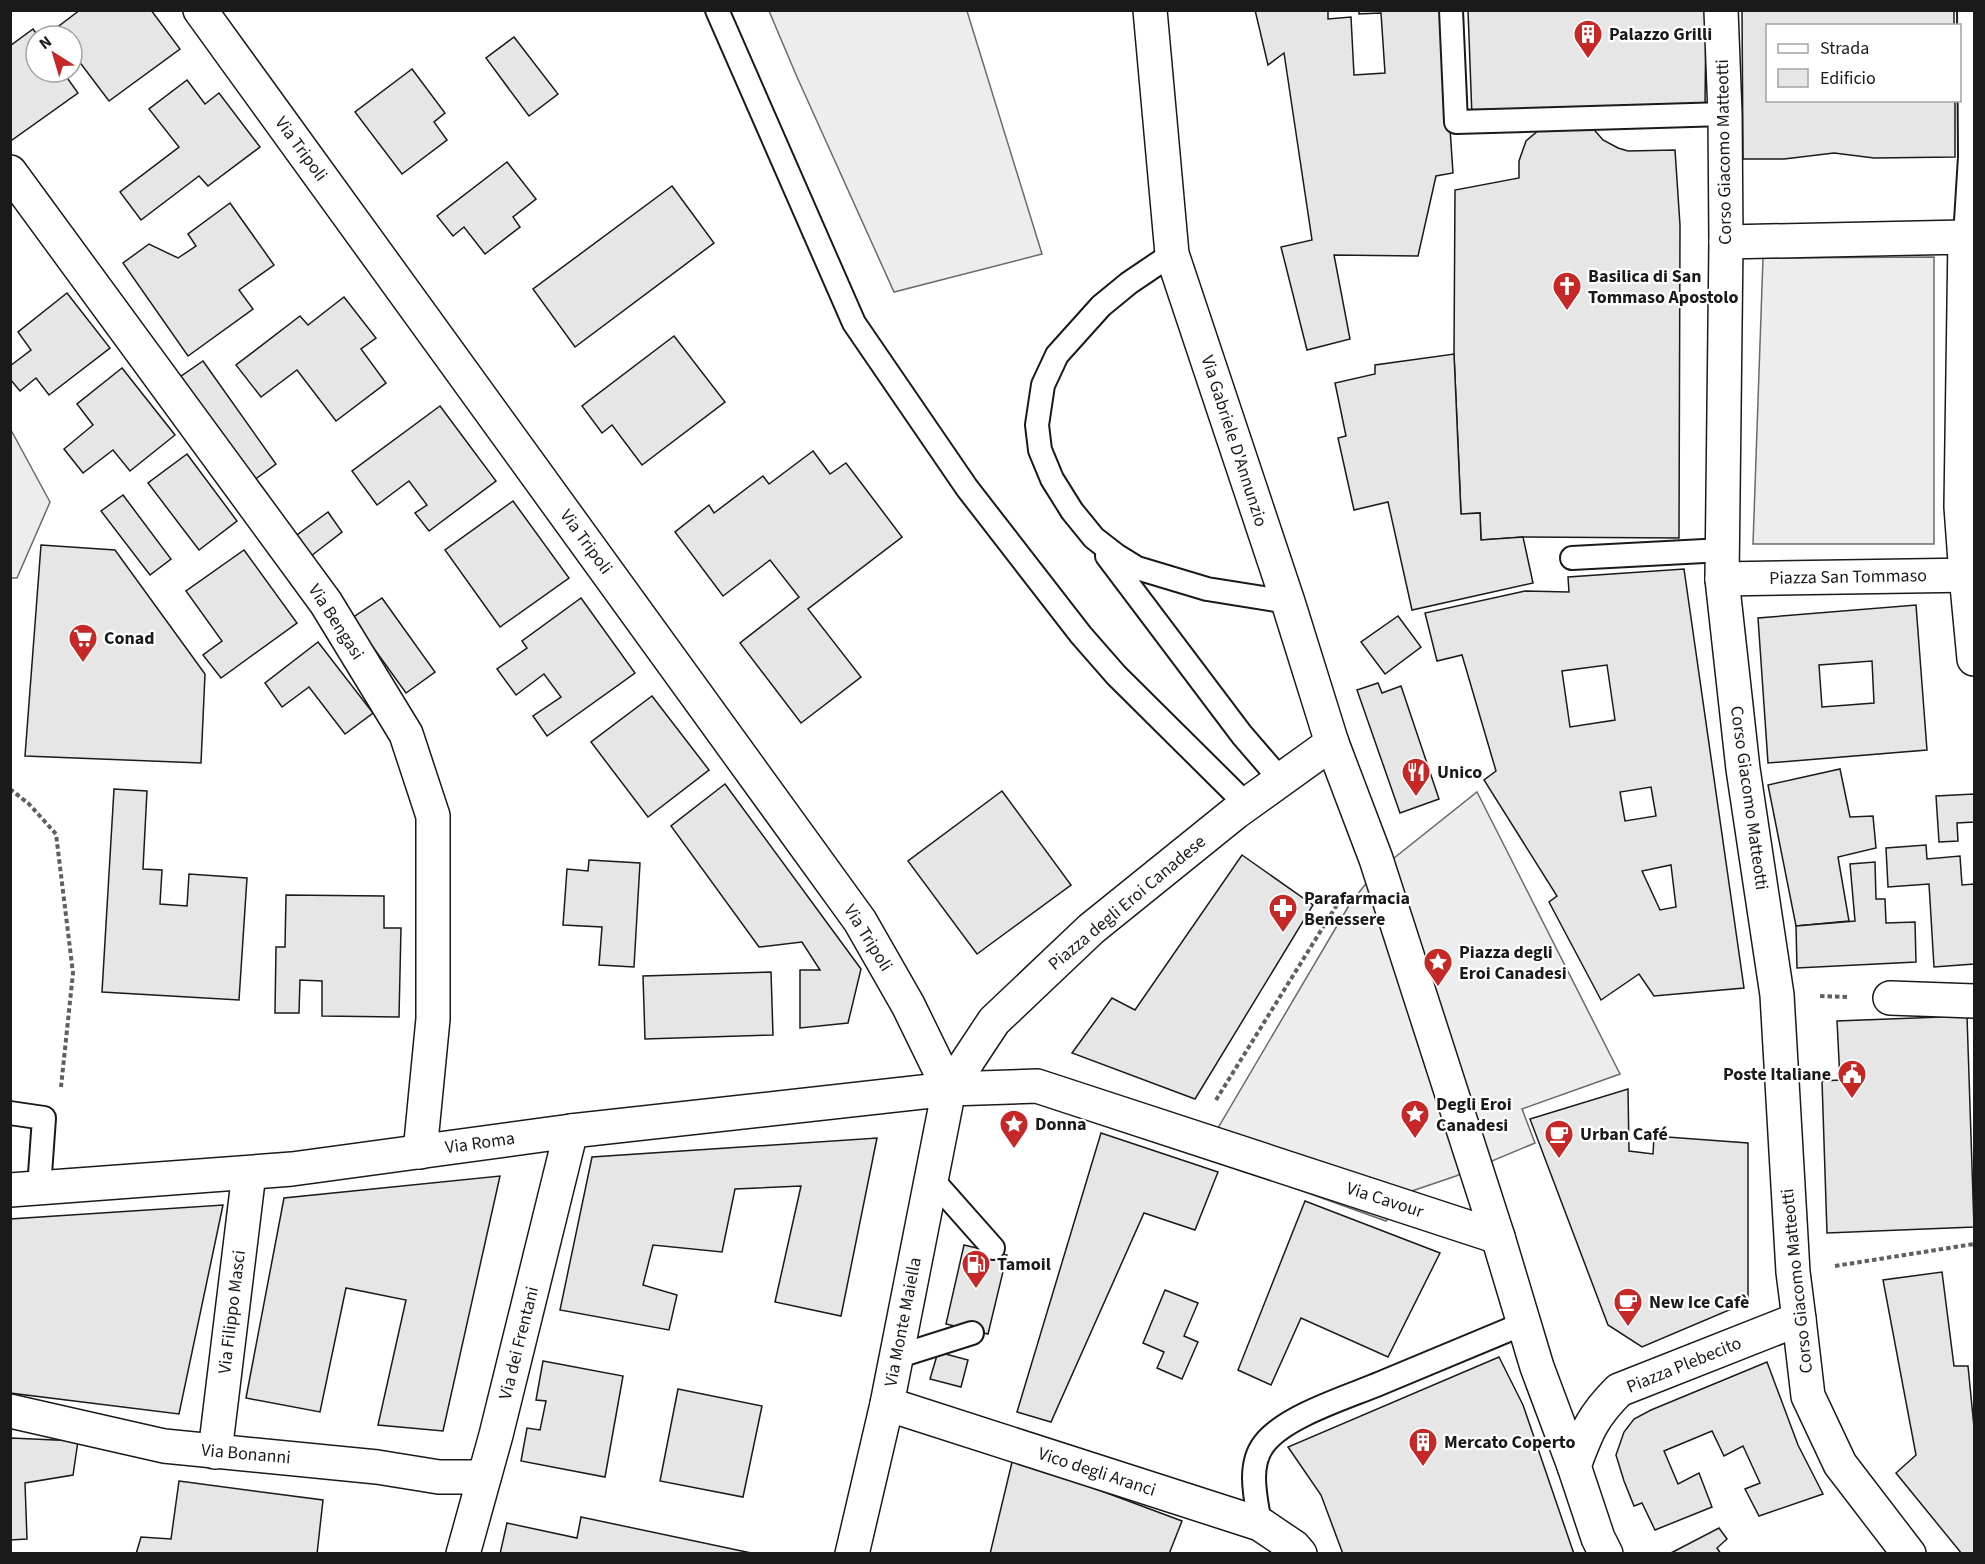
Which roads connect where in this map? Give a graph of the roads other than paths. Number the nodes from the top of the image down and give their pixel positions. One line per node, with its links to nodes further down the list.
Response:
1 (200, 10): 23 (street, Via Tripoli)
2 (717, 10): 20 (lane)
3 (1150, 10): 11 (street, Via Gabriele D'Annunzio)
4 (1451, 10): 7 (lane)
5 (1720, 10): 7 (street, Corso Giacomo Matteotti)
6 (1970, 10): 9 (lane)
7 (1725, 114): 10 (street, Corso Giacomo Matteotti)
8 (10, 172): 26 (street, Via Bengasi)
9 (1965, 237): 10 (street); 15 (street)
10 (1726, 242): 14 (street, Corso Giacomo Matteotti)
11 (1172, 254): 12 (lane); 16 (street, Via Gabriele D'Annunzio)
12 (1094, 538): 16 (lane); 19 (lane)
13 (1572, 558): 14 (lane)
14 (1723, 565): 15 (street, Piazza San Tommaso); 32 (street, Corso Giacomo Matteotti)
15 (1970, 575): 17 (street)
16 (1288, 602): 18 (street, Via Gabriele D'Annunzio)
17 (1974, 659)
18 (1332, 743): 19 (street, Piazza degli Eroi Canadese); 30 (street, Via Gabriele D'Annunzio)
19 (1280, 779): 20 (street, Piazza degli Eroi Canadese)
20 (1246, 804): 23 (street, Piazza degli Eroi Canadese)
21 (1890, 998): 22 (street)
22 (1974, 1001)
23 (949, 1089): 25 (street, Via Roma); 28 (street, Via Monte Maiella); 30 (street, Via Cavour)
24 (10, 1113): 29 (lane)
25 (571, 1131): 26 (street, Via Roma); 40 (street, Via dei Frentani)
26 (420, 1152): 27 (street, Via Roma)
27 (249, 1173): 29 (street, Via Roma); 38 (street, Via Filippo Masci)
28 (931, 1178): 31 (lane); 35 (street, Via Monte Maiella)
29 (25, 1189)
30 (1498, 1237): 33 (street)
31 (993, 1248)
32 (1798, 1319): 39 (street, Piazza Plebecito); 46 (street, Corso Giacomo Matteotti)
33 (1525, 1323): 39 (street); 41 (lane)
34 (972, 1333): 35 (lane)
35 (897, 1357): 36 (street, Via Monte Maiella)
36 (887, 1404): 41 (street, Vico degli Aranci); 43 (street, Via Monte Maiella)
37 (10, 1411): 38 (street, Via Bonanni)
38 (215, 1452): 40 (street, Via Bonanni)
39 (1574, 1466): 45 (street)
40 (484, 1477): 42 (street, Via dei Frentani)
41 (1260, 1524): 44 (street, Vico degli Aranci)
42 (463, 1554)
43 (852, 1554)
44 (1300, 1554)
45 (1606, 1554)
46 (1909, 1554)

